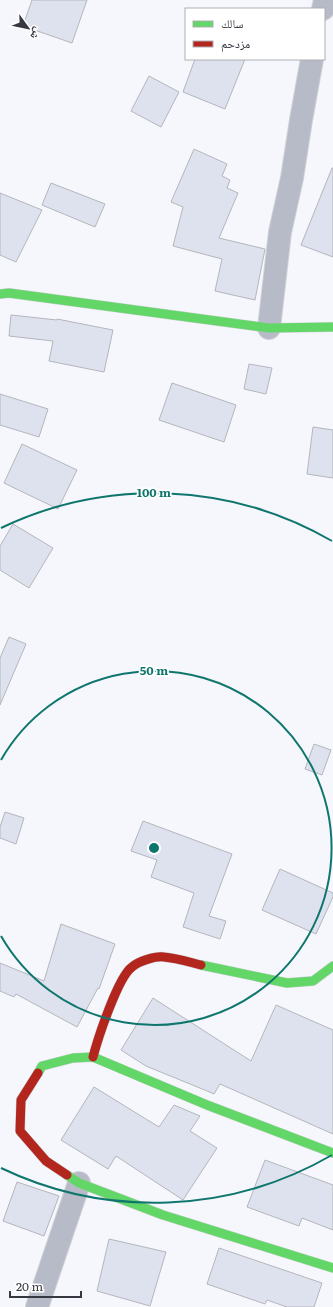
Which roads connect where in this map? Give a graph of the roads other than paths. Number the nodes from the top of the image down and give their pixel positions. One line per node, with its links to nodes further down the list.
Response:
1 (312, 60): 4 (street)
2 (0, 294): 4 (street)
3 (333, 327): 4 (street)
4 (270, 328)
5 (333, 966): 6 (street)
6 (93, 1057): 7 (street); 8 (street)
7 (333, 1154)
8 (79, 1183): 9 (street); 10 (street)
9 (333, 1268)
10 (37, 1307)

